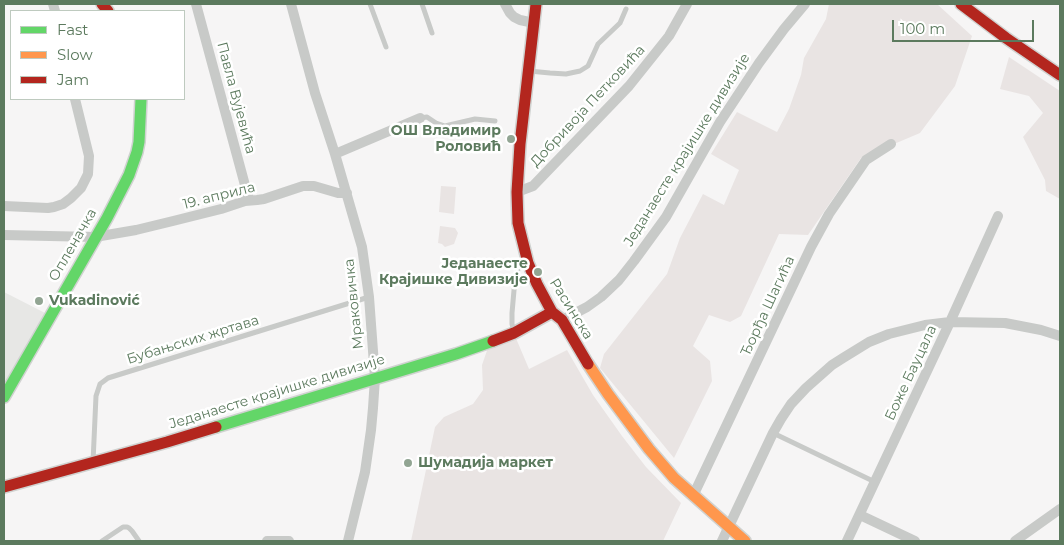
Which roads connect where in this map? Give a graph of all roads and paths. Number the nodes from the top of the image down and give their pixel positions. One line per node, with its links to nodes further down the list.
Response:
1 (196, 4): 24 (street, Павла Вујевића)
2 (291, 4): 21 (street, Мраковичка)
3 (370, 4): 13 (lane)
4 (422, 4): 12 (lane)
5 (506, 4): 11 (street)
6 (536, 4): 11 (street, Расинска)
7 (687, 4): 22 (street, Добривоја Петковића)
8 (805, 4): 32 (street, Једанаесте крајишке дивизије)
9 (961, 4): 15 (street)
10 (626, 9): 14 (lane)
11 (534, 23): 14 (street, Расинска)
12 (432, 33)
13 (386, 46)
14 (528, 71): 22 (street, Расинска)
15 (1060, 75)
16 (76, 100): 25 (street)
17 (140, 100): 28 (street, Опленачка)
18 (420, 118): 19 (lane); 21 (street)
19 (495, 121)
20 (891, 144): 42 (street, Ђорђа Шагића)
21 (335, 154): 23 (street, Мраковичка)
22 (516, 192): 29 (street, Расинска)
23 (347, 194): 24 (street, 19. априла); 30 (street, Мраковичка)
24 (249, 200): 28 (street, 19. априла)
25 (4, 206)
26 (998, 216): 33 (street, Боже Бауцала)
27 (4, 235): 28 (street, 19. априла)
28 (95, 237): 37 (street, Опленачка)
29 (527, 261): 31 (street, Расинска); 34 (lane)
30 (369, 297): 36 (street, Мраковичка); 39 (lane, Бубањских жртава)
31 (552, 312): 32 (street, Расинска); 34 (street, Једанаесте крајишке дивизије)
32 (562, 320): 42 (street, Расинска)
33 (950, 322): 35 (street); 38 (street); 40 (street, Боже Бауцала)
34 (514, 333): 36 (street, Једанаесте крајишке дивизије)
35 (1060, 336)
36 (375, 378): 39 (street, Једанаесте крајишке дивизије); 50 (street, Мраковичка)
37 (4, 397)
38 (773, 433): 40 (lane); 45 (street)
39 (93, 462): 41 (street, Једанаесте крајишке дивизије)
40 (875, 482): 44 (street, Боже Бауцала)
41 (4, 487)
42 (693, 496): 45 (street, Расинска)
43 (1060, 509): 55 (street)
44 (860, 515): 53 (street, Боже Бауцала); 54 (street)
45 (729, 527): 51 (street); 52 (street, Расинска)
46 (102, 541): 47 (lane)
47 (139, 541)
48 (267, 541): 49 (street)
49 (289, 541)
50 (348, 541)
51 (722, 541)
52 (744, 541)
53 (847, 541)
54 (915, 541)
55 (1015, 541)

